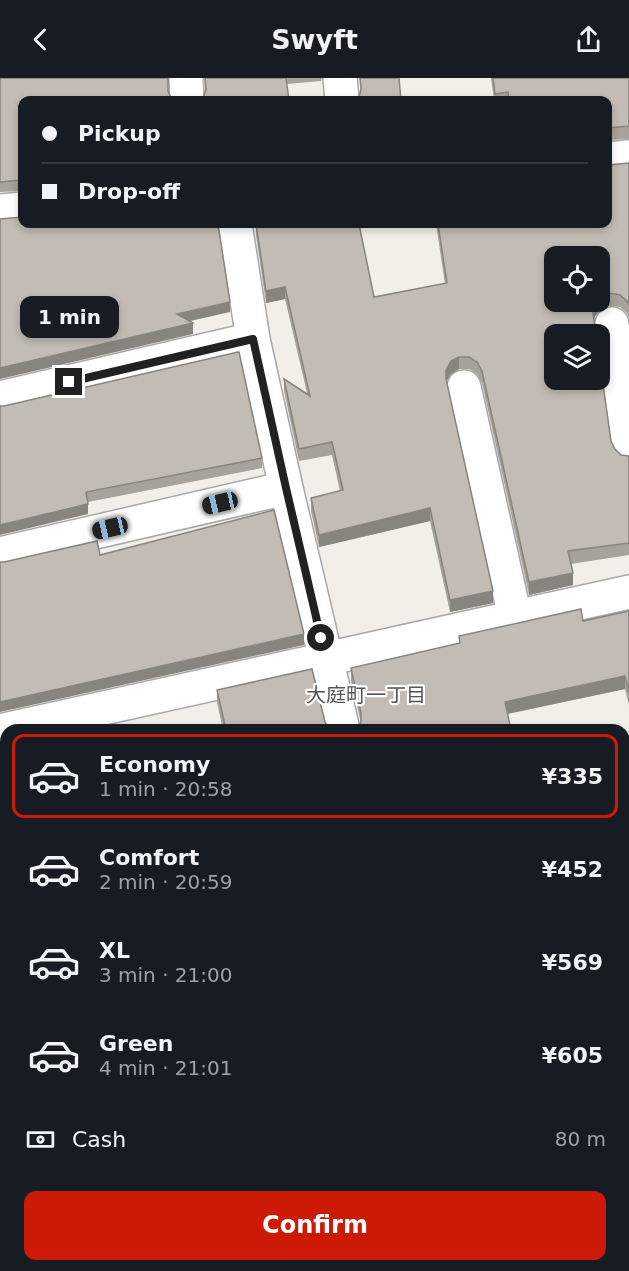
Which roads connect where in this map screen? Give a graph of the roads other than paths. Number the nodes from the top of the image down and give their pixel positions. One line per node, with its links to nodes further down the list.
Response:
1 (186, 78): 3 (street)
2 (340, 78): 4 (street)
3 (186, 96)
4 (342, 96)
5 (629, 157): 6 (street)
6 (612, 159)
7 (18, 209): 8 (street)
8 (0, 211)
9 (236, 228): 11 (street)
10 (612, 324): 14 (street)
11 (253, 339): 13 (street); 15 (street)
12 (464, 387): 18 (street)
13 (0, 398)
14 (629, 450)
15 (286, 488): 16 (street); 19 (street)
16 (0, 554)
17 (629, 592): 18 (street)
18 (515, 617): 19 (street)
19 (327, 659): 20 (street); 21 (street)
20 (32, 724)
21 (342, 724)

